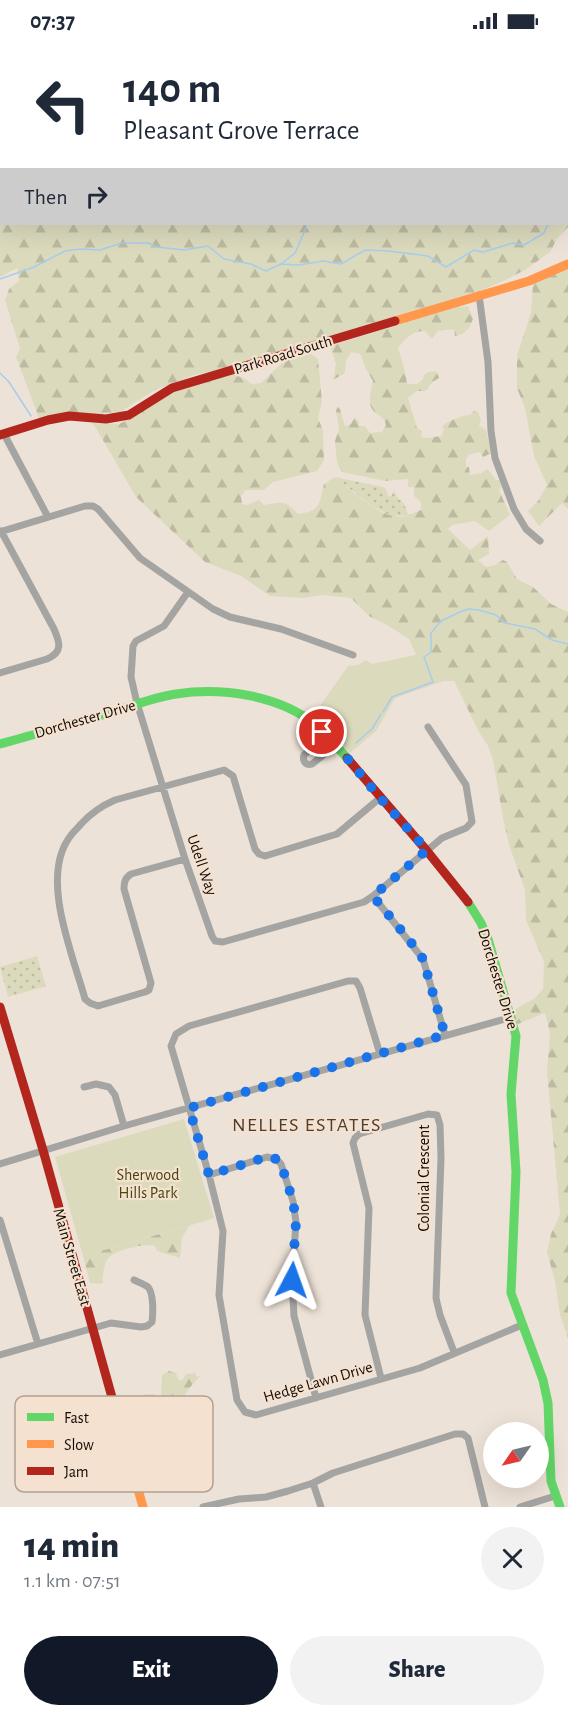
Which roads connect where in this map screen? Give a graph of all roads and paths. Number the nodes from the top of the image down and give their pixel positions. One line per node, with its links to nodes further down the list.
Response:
1 (568, 264): 2 (street, Park Road South)
2 (478, 295): 3 (street, Park Road South); 6 (street)
3 (2, 435): 4 (street)
4 (48, 517): 5 (street); 7 (street)
5 (0, 532): 9 (street)
6 (540, 541)
7 (188, 592): 8 (street); 10 (street, Udell Way)
8 (353, 655)
9 (0, 673)
10 (137, 703): 12 (street, Dorchester Drive); 13 (street, Dorchester Drive); 15 (street, Udell Way)
11 (428, 727): 17 (street, Udell Way)
12 (325, 735): 14 (street, Dorchester Drive); 14 (street)
13 (0, 744)
14 (336, 745): 16 (street, Dorchester Drive)
15 (162, 786): 16 (street); 18 (street, Udell Way); 18 (street)
16 (380, 798): 17 (street, Dorchester Drive)
17 (427, 850): 19 (street, Udell Way); 21 (street, Dorchester Drive)
18 (185, 859): 19 (street, Udell Way)
19 (373, 896): 22 (street)
20 (0, 1007): 27 (street, Main Street East)
21 (512, 1017): 22 (street); 32 (street, Dorchester Drive)
22 (445, 1035): 23 (street)
23 (380, 1054): 25 (street); 25 (street, Hedge Lawn Drive)
24 (84, 1087): 26 (street)
25 (189, 1108): 26 (street); 29 (street, Hedge Lawn Drive)
26 (124, 1126): 27 (street)
27 (43, 1150): 28 (street); 33 (street, Main Street East)
28 (0, 1164)
29 (209, 1175): 39 (street); 39 (street, Hedge Lawn Drive)
30 (0, 1220): 34 (street)
31 (134, 1280): 33 (street)
32 (522, 1324): 35 (street, Hedge Lawn Drive); 42 (street, Dorchester Drive)
33 (92, 1328): 34 (street); 38 (street, Main Street East)
34 (38, 1344): 36 (street)
35 (454, 1352): 37 (street, Hedge Lawn Drive); 37 (street, Colonial Crescent)
36 (0, 1354)
37 (381, 1378): 39 (street, Hedge Lawn Drive)
38 (111, 1396)
39 (316, 1398)
40 (313, 1483): 44 (street); 45 (street); 46 (street)
41 (139, 1492): 43 (street, Main Street East)
42 (555, 1496): 47 (street); 48 (street, Dorchester Drive)
43 (143, 1507)
44 (203, 1507)
45 (321, 1507)
46 (485, 1507)
47 (520, 1507)
48 (560, 1507)

